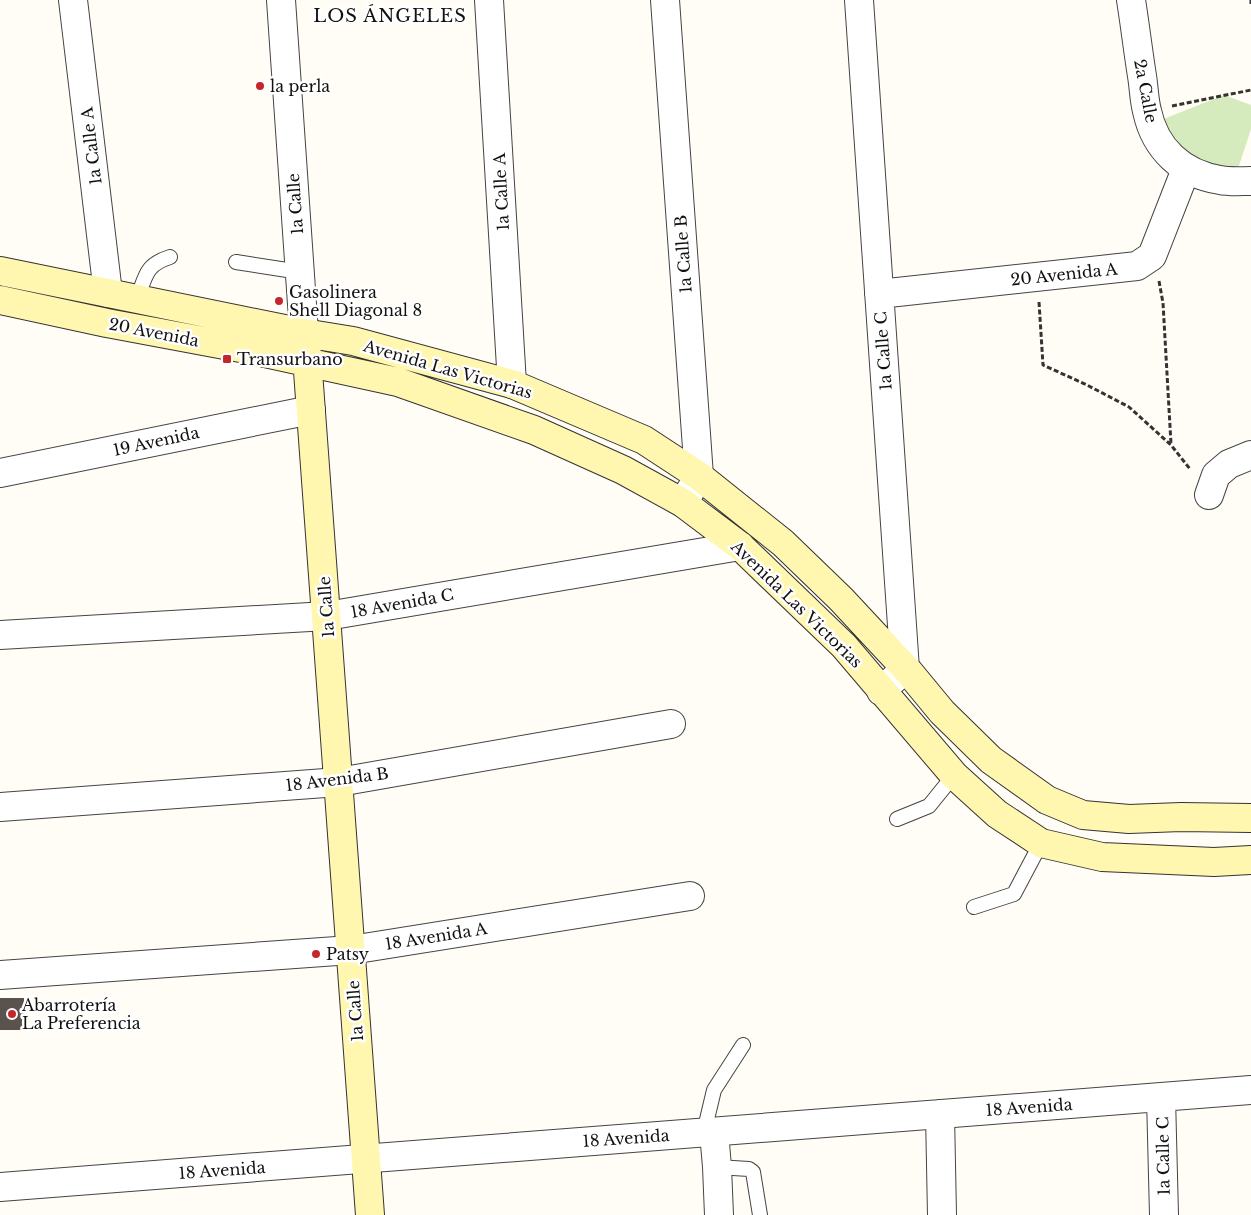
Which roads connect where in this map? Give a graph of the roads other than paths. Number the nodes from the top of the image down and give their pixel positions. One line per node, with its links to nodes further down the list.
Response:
1 (73, 0): 13 (street, 1a Calle A)
2 (281, 0): 12 (street, 1a Calle)
3 (490, 0): 19 (street, 1a Calle A)
4 (665, 0): 23 (street, 1a Calle B)
5 (859, 0): 14 (street, 1a Calle C)
6 (1131, 0): 7 (street, 2a Calle)
7 (1186, 169): 8 (street, 2a Calle); 14 (street, 20 Avenida A)
8 (1251, 181)
9 (170, 257): 15 (lane)
10 (236, 262): 12 (lane)
11 (0, 271): 13 (street, 20 Avenida)
12 (300, 272): 17 (street, 1a Calle)
13 (108, 293): 15 (street, 20 Avenida)
14 (879, 294): 29 (street, 1a Calle C)
15 (137, 299): 17 (street, 20 Avenida)
16 (0, 300): 18 (street, 20 Avenida)
17 (304, 334): 18 (street, 1a Calle); 19 (street, Avenida Las Victorias)
18 (308, 362): 20 (street, 1a Calle); 25 (street, Avenida Las Victorias)
19 (512, 384): 23 (street, Avenida Las Victorias)
20 (311, 410): 22 (street, 19 Avenida); 27 (street, 1a Calle)
21 (1250, 455): 24 (street)
22 (0, 473)
23 (700, 476): 25 (street); 29 (street, Avenida Las Victorias)
24 (1209, 496)
25 (683, 503): 26 (street, Avenida Las Victorias)
26 (740, 546): 27 (street, 18 Avenida C); 30 (street, Avenida Las Victorias)
27 (327, 616): 28 (street, 18 Avenida C); 33 (street, 1a Calle)
28 (0, 635)
29 (905, 669): 30 (street); 35 (street, Avenida Las Victorias)
30 (881, 691): 32 (street, Avenida Las Victorias)
31 (672, 724): 33 (street, 18 Avenida B)
32 (954, 775): 36 (lane); 37 (street, Avenida Las Victorias)
33 (338, 782): 34 (street, 18 Avenida B); 41 (street, 1a Calle)
34 (0, 806)
35 (1251, 818)
36 (897, 819)
37 (1042, 843): 38 (street, Avenida Las Victorias); 40 (lane)
38 (1251, 860)
39 (690, 896): 41 (street, 18 Avenida A)
40 (974, 908)
41 (351, 950): 42 (street, 18 Avenida A); 48 (street, 1a Calle)
42 (0, 975)
43 (743, 1045): 47 (lane)
44 (1251, 1090): 45 (street, 18 Avenida)
45 (1162, 1097): 46 (street, 18 Avenida); 55 (street, 1a Calle C)
46 (940, 1114): 47 (street, 18 Avenida); 54 (street)
47 (709, 1132): 48 (street, 18 Avenida); 49 (street)
48 (366, 1158): 50 (street, 18 Avenida); 51 (street, 1a Calle)
49 (718, 1167): 52 (street); 53 (lane)
50 (0, 1186)
51 (370, 1215)
52 (719, 1215)
53 (760, 1215)
54 (942, 1215)
55 (1164, 1215)

